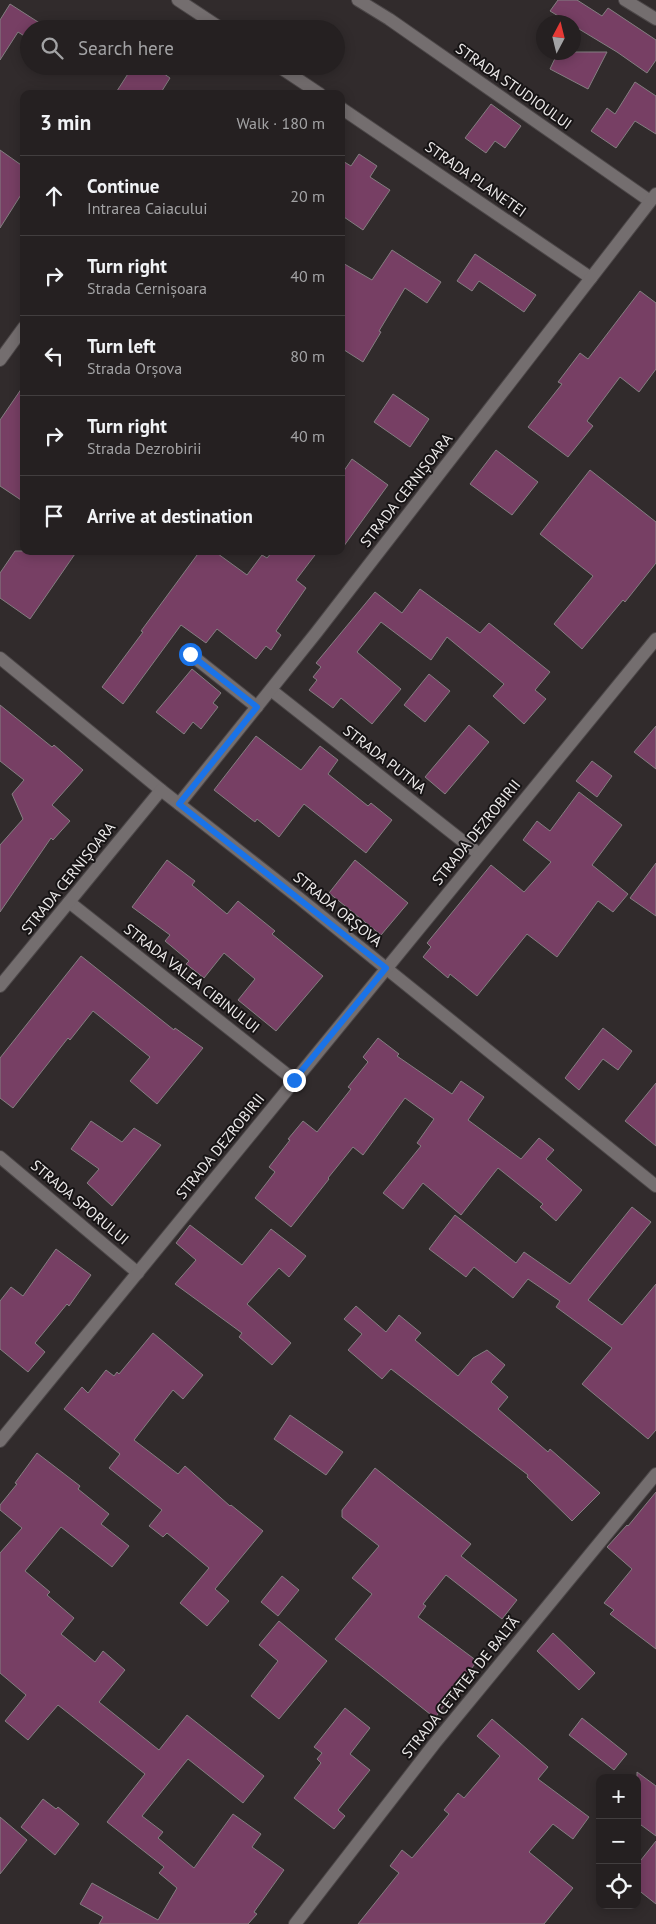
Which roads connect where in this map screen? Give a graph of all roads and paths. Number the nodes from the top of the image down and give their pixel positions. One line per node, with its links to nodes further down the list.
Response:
1 (178, 0): 5 (street)
2 (358, 0): 9 (street, STRADA STUDIOULUI)
3 (625, 0): 4 (street)
4 (656, 19)
5 (208, 20)
6 (292, 75): 7 (street)
7 (314, 90)
8 (345, 111): 10 (street, STRADA PLANETEI)
9 (653, 198): 10 (street, STRADA CERNIȘOARA)
10 (591, 278): 16 (street, STRADA CERNIȘOARA)
11 (20, 332): 12 (street)
12 (0, 360)
13 (656, 639): 20 (street, STRADA DEZROBIRII)
14 (190, 654): 17 (street)
15 (0, 658): 18 (street, STRADA ORȘOVA)
16 (271, 690): 17 (street, STRADA CERNIȘOARA); 20 (street, STRADA PUTNA)
17 (257, 707): 19 (street, STRADA CERNIȘOARA)
18 (161, 790): 19 (street, STRADA ORȘOVA); 21 (street, STRADA CERNIȘOARA)
19 (179, 804): 22 (street, STRADA ORȘOVA)
20 (479, 854): 22 (street, STRADA DEZROBIRII)
21 (69, 902): 23 (street, STRADA CERNIȘOARA); 24 (street, STRADA VALEA CIBINULUI)
22 (386, 968): 24 (street, STRADA DEZROBIRII); 26 (street, STRADA ORȘOVA)
23 (0, 986)
24 (294, 1080): 27 (street, STRADA DEZROBIRII)
25 (0, 1156): 27 (street, STRADA SPORULUI)
26 (656, 1186)
27 (138, 1273): 28 (street, STRADA DEZROBIRII)
28 (0, 1441)
29 (656, 1474): 30 (street, STRADA CETATEA DE BALTĂ)
30 (295, 1924)

